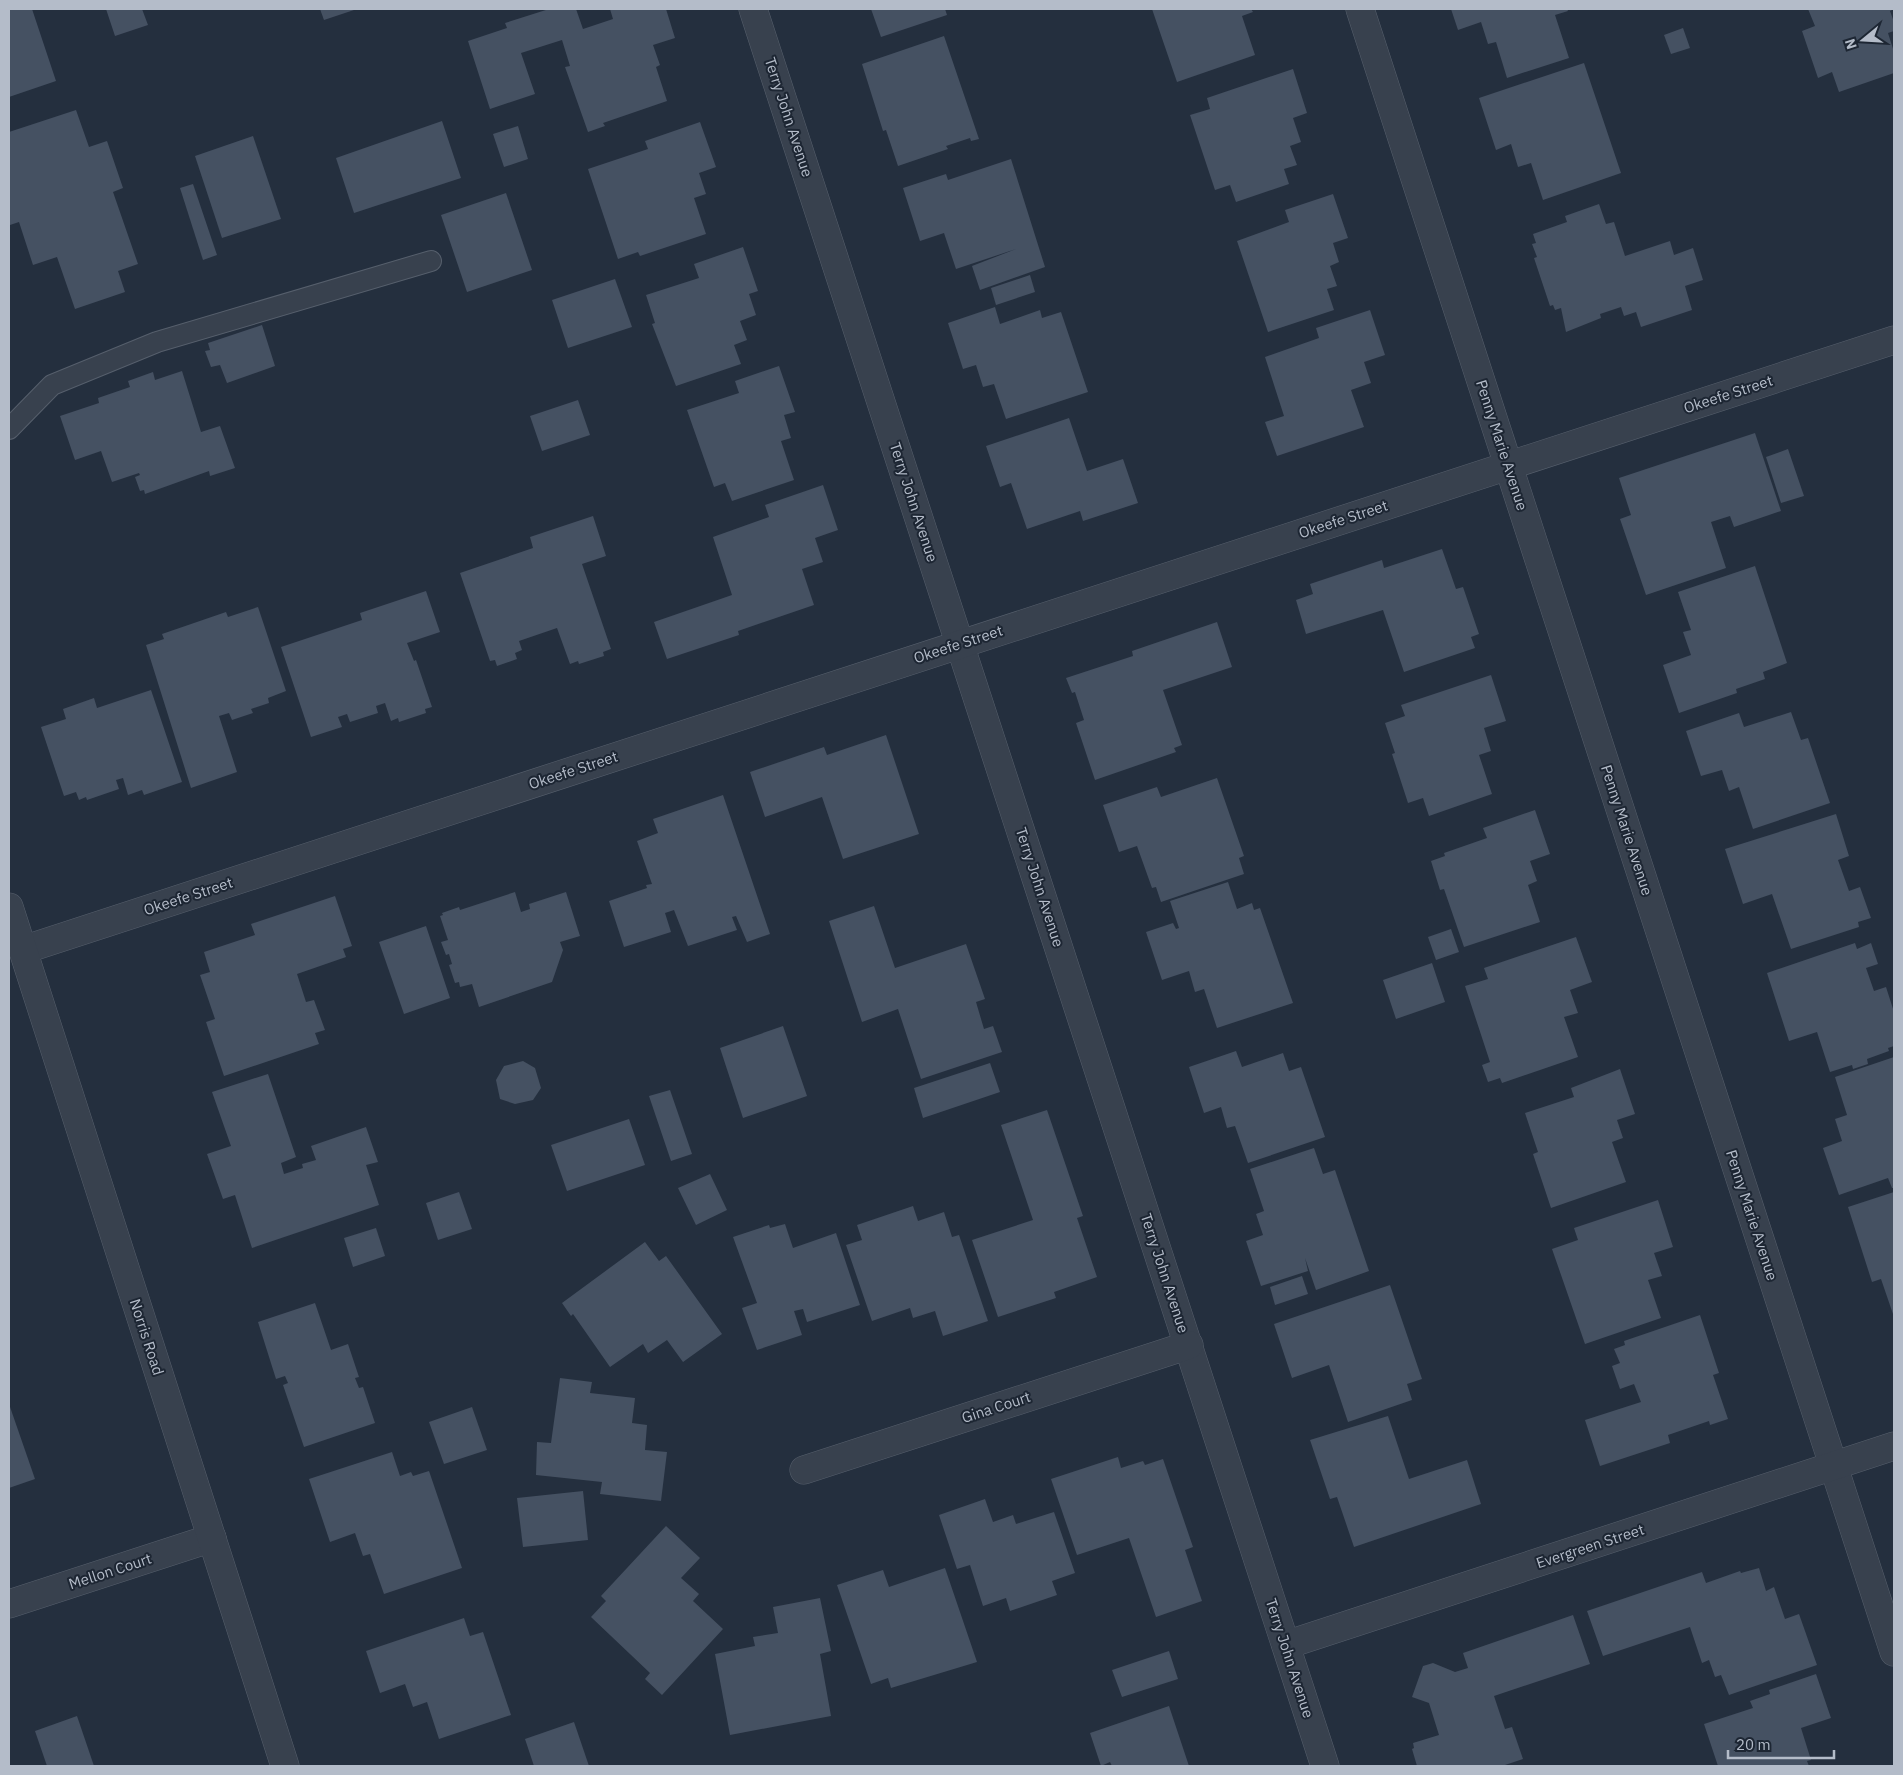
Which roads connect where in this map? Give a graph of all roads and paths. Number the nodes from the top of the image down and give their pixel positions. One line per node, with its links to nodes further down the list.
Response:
1 (754, 9): 7 (street, Terry John Avenue)
2 (1360, 9): 6 (street, Penny Marie Avenue)
3 (431, 261): 5 (lane)
4 (1894, 340): 6 (street, Okeefe Street)
5 (9, 429)
6 (1508, 465): 7 (street, Okeefe Street); 12 (street, Penny Marie Avenue)
7 (960, 644): 9 (street, Okeefe Street); 10 (street, Terry John Avenue)
8 (9, 907): 9 (street, Norris Road)
9 (16, 940): 14 (street, Norris Road)
10 (1188, 1345): 13 (street, Gina Court); 16 (street, Terry John Avenue)
11 (1894, 1446): 12 (street, Evergreen Street)
12 (1834, 1466): 16 (street, Evergreen Street); 17 (street, Penny Marie Avenue)
13 (804, 1470)
14 (212, 1538): 15 (street, Mellon Court); 18 (street, Norris Road)
15 (9, 1604)
16 (1286, 1645): 19 (street, Terry John Avenue)
17 (1894, 1652)
18 (285, 1766)
19 (1325, 1766)

